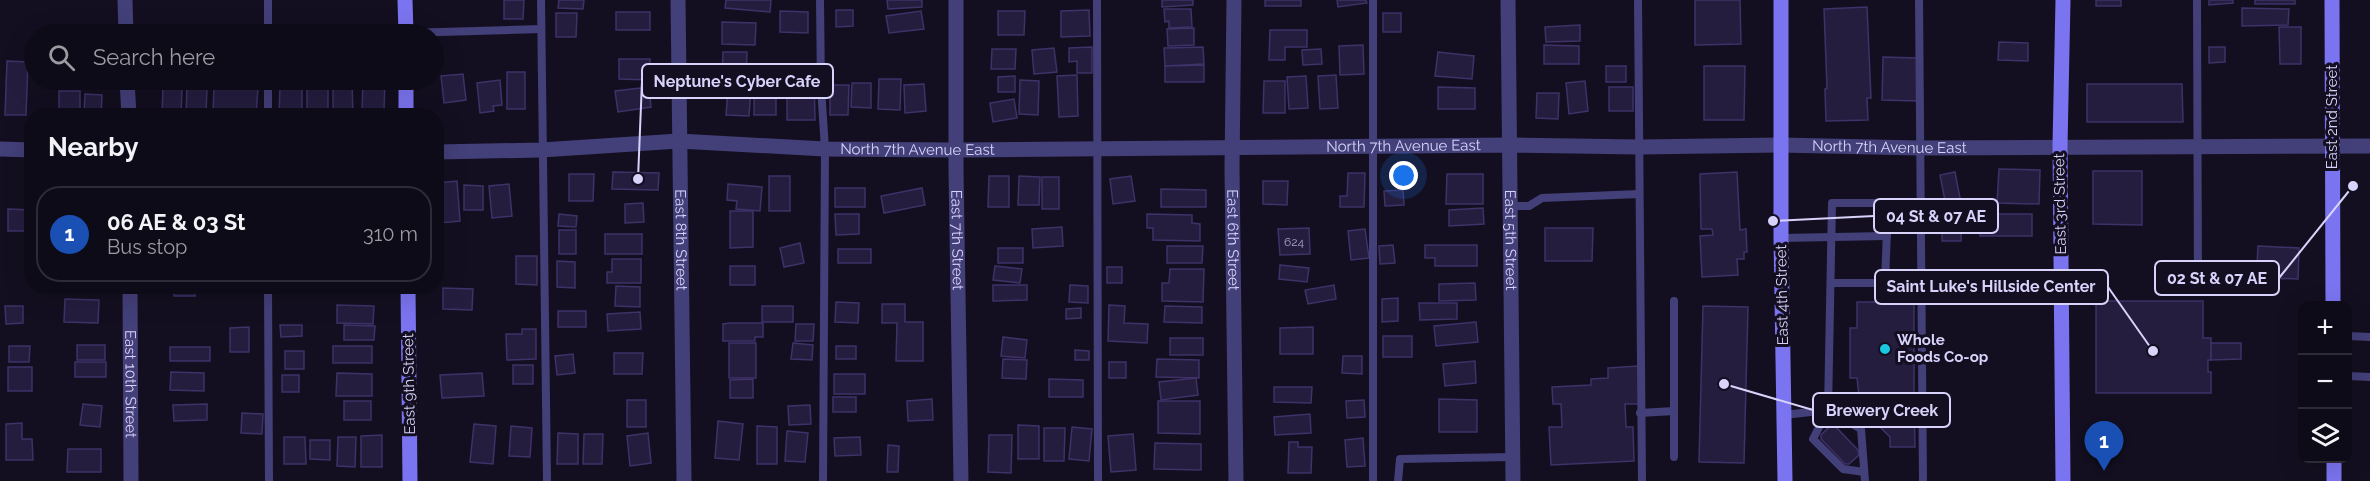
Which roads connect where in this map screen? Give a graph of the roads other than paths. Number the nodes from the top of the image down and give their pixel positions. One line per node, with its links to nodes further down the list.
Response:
1 (125, 0): 18 (street)
2 (268, 0): 19 (lane)
3 (405, 0): 20 (street)
4 (540, 0): 21 (lane)
5 (678, 0): 29 (street, East 8th Street)
6 (820, 0): 41 (lane)
7 (956, 0): 45 (street, East 7th Street)
8 (1097, 0): 38 (lane)
9 (1234, 0): 42 (street, East 6th Street)
10 (1373, 0): 32 (lane)
11 (1508, 0): 30 (street, East 5th Street)
12 (1638, 0): 36 (lane)
13 (1781, 0): 31 (street, East 4th Street)
14 (1919, 0): 39 (lane)
15 (2063, 0): 33 (street, East 3rd Street)
16 (2197, 0): 37 (lane)
17 (2332, 0): 34 (street, East 2nd Street)
18 (126, 24)
19 (268, 24)
20 (405, 24)
21 (541, 29): 22 (lane); 44 (lane)
22 (444, 33)
23 (128, 90): 26 (street)
24 (268, 90): 27 (lane)
25 (406, 90): 28 (street)
26 (129, 108)
27 (268, 108)
28 (406, 108)
29 (679, 141): 41 (street, North 7th Avenue East); 44 (street, North 7th Avenue East); 75 (street, East 8th Street)
30 (1511, 145): 32 (street, North 7th Avenue East); 36 (street, North 7th Avenue East); 48 (street, East 5th Street)
31 (1780, 145): 36 (street, North 7th Avenue East); 39 (street, North 7th Avenue East); 51 (street, East 4th Street)
32 (1373, 146): 42 (street, North 7th Avenue East); 80 (lane)
33 (2060, 146): 37 (street, North 7th Avenue East); 39 (street, North 7th Avenue East); 87 (street, East 3rd Street)
34 (2332, 146): 35 (street, North 7th Avenue East); 37 (street, North 7th Avenue East); 58 (street, East 2nd Street)
35 (2370, 146)
36 (1639, 147): 47 (lane)
37 (2196, 147): 53 (lane)
38 (1097, 148): 42 (street, North 7th Avenue East); 45 (street, North 7th Avenue East); 78 (lane)
39 (1919, 148): 86 (lane)
40 (0, 149): 43 (street)
41 (825, 149): 45 (street, North 7th Avenue East); 76 (lane)
42 (1232, 149): 79 (street, East 6th Street)
43 (24, 150)
44 (541, 150): 46 (street, North 7th Avenue East); 74 (lane)
45 (956, 150): 77 (street, East 7th Street)
46 (444, 152)
47 (1639, 194): 48 (lane); 65 (lane)
48 (1511, 206): 67 (street, East 5th Street)
49 (1887, 236): 50 (lane); 50 (lane); 52 (lane)
50 (1831, 237): 51 (lane); 52 (lane)
51 (1781, 238): 66 (street, East 4th Street)
52 (1831, 283): 63 (lane)
53 (2198, 287)
54 (130, 294): 71 (street, East 10th Street)
55 (268, 294): 72 (lane)
56 (408, 294): 73 (street, East 9th Street)
57 (1674, 301): 64 (lane)
58 (2333, 301)
59 (2352, 336): 60 (lane)
60 (2370, 337)
61 (2352, 376): 62 (lane)
62 (2370, 377)
63 (1828, 410): 66 (lane); 70 (lane); 70 (lane)
64 (1674, 411): 65 (lane); 68 (lane)
65 (1640, 413): 83 (lane)
66 (1784, 415): 84 (street, East 4th Street)
67 (1512, 457): 81 (lane); 82 (street, East 5th Street)
68 (1674, 457)
69 (2334, 463): 88 (street)
70 (1864, 472): 85 (lane)
71 (131, 481)
72 (268, 481)
73 (410, 481)
74 (547, 481)
75 (684, 481)
76 (823, 481)
77 (961, 481)
78 (1098, 481)
79 (1236, 481)
80 (1373, 481)
81 (1398, 481)
82 (1513, 481)
83 (1642, 481)
84 (1785, 481)
85 (1865, 481)
86 (1923, 481)
87 (2063, 481)
88 (2334, 481)

